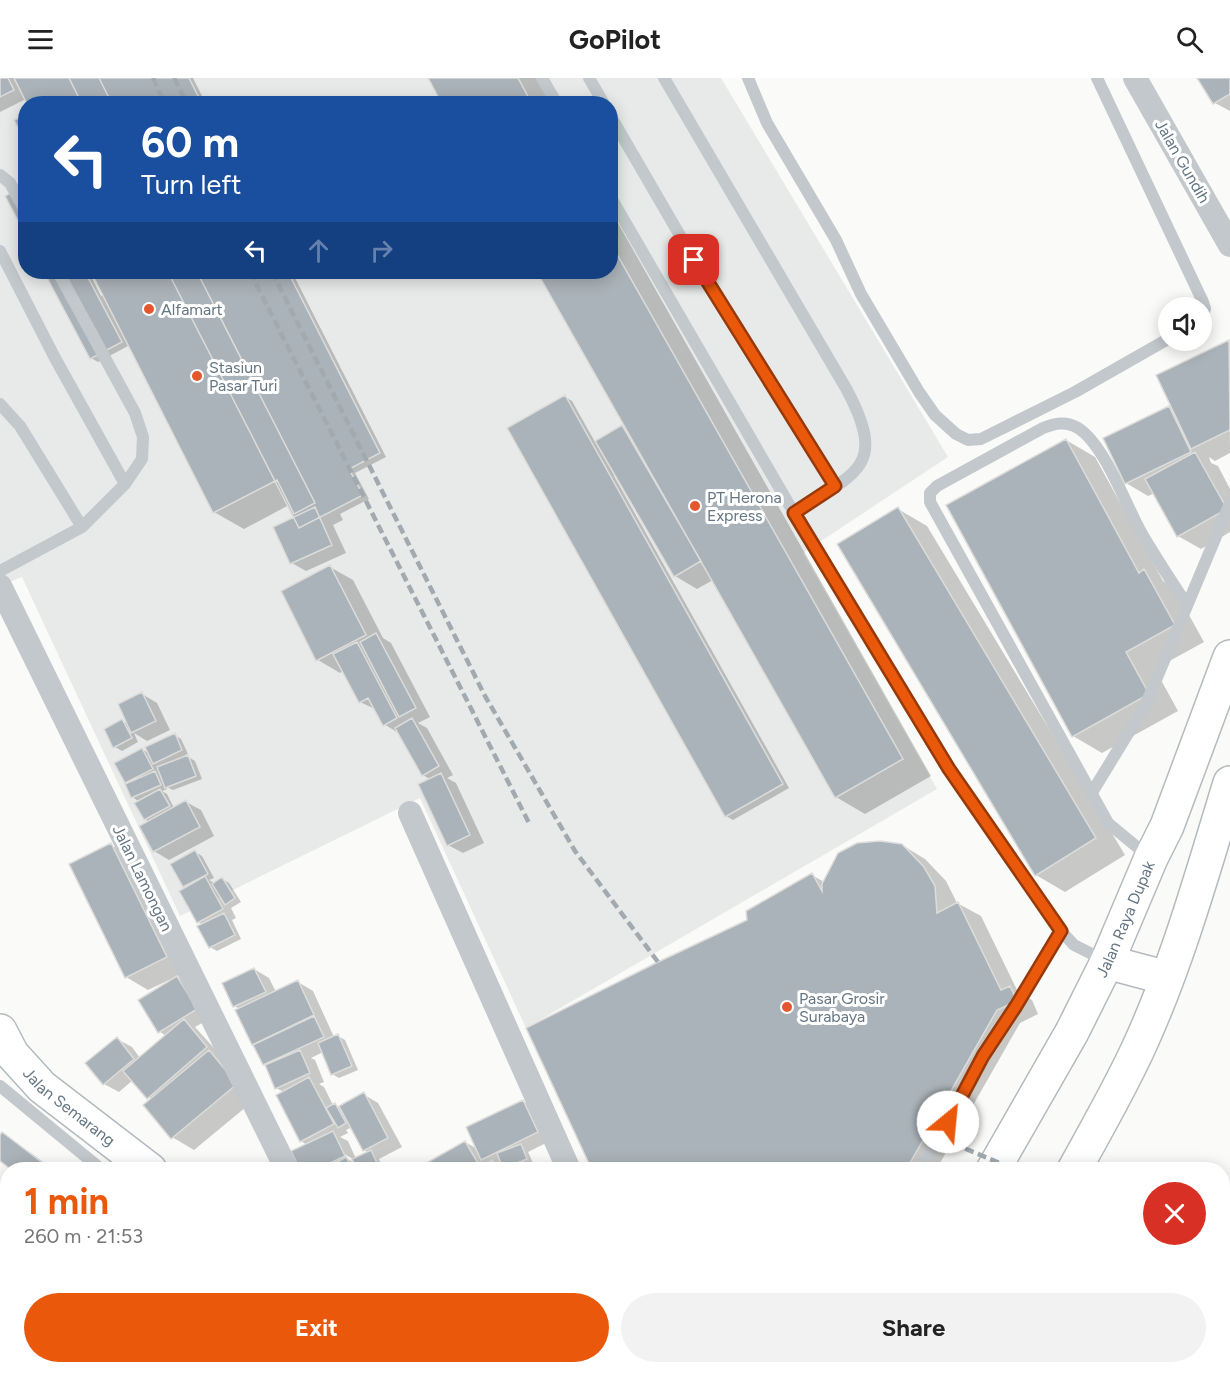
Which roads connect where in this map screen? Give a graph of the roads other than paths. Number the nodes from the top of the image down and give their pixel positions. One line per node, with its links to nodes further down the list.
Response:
1 (542, 78): 7 (lane)
2 (589, 78): 8 (lane)
3 (664, 78): 20 (lane)
4 (748, 78): 17 (lane)
5 (1097, 78): 16 (lane)
6 (1135, 78): 13 (street, Jalan Gundih)
7 (552, 96)
8 (599, 96)
9 (618, 129): 20 (lane)
10 (0, 175): 11 (lane)
11 (18, 198)
12 (618, 210): 22 (lane)
13 (1230, 245)
14 (0, 251): 19 (lane)
15 (62, 279): 19 (lane)
16 (1201, 297)
17 (1158, 345)
18 (0, 404): 23 (lane)
19 (125, 484): 23 (lane)
20 (835, 486): 22 (lane)
21 (1230, 503): 26 (lane)
22 (794, 513): 32 (lane)
23 (82, 527): 24 (lane)
24 (0, 571)
25 (0, 586): 39 (street, Jalan Lamongan)
26 (1187, 605): 29 (lane); 29 (lane)
27 (1230, 657): 31 (main road, Jalan Raya Dupak)
28 (1230, 783): 34 (main road)
29 (1091, 794): 31 (lane)
30 (410, 813): 40 (street)
31 (1151, 858): 33 (main road, Jalan Raya Dupak)
32 (1061, 931): 33 (lane); 41 (lane)
33 (1107, 962): 34 (main road); 42 (main road, Jalan Raya Dupak)
34 (1167, 978): 43 (main road)
35 (0, 1031): 38 (main road, Jalan Semarang)
36 (0, 1086): 37 (lane)
37 (92, 1162)
38 (140, 1162)
39 (283, 1162)
40 (565, 1162)
41 (925, 1162)
42 (998, 1162)
43 (1078, 1162)

